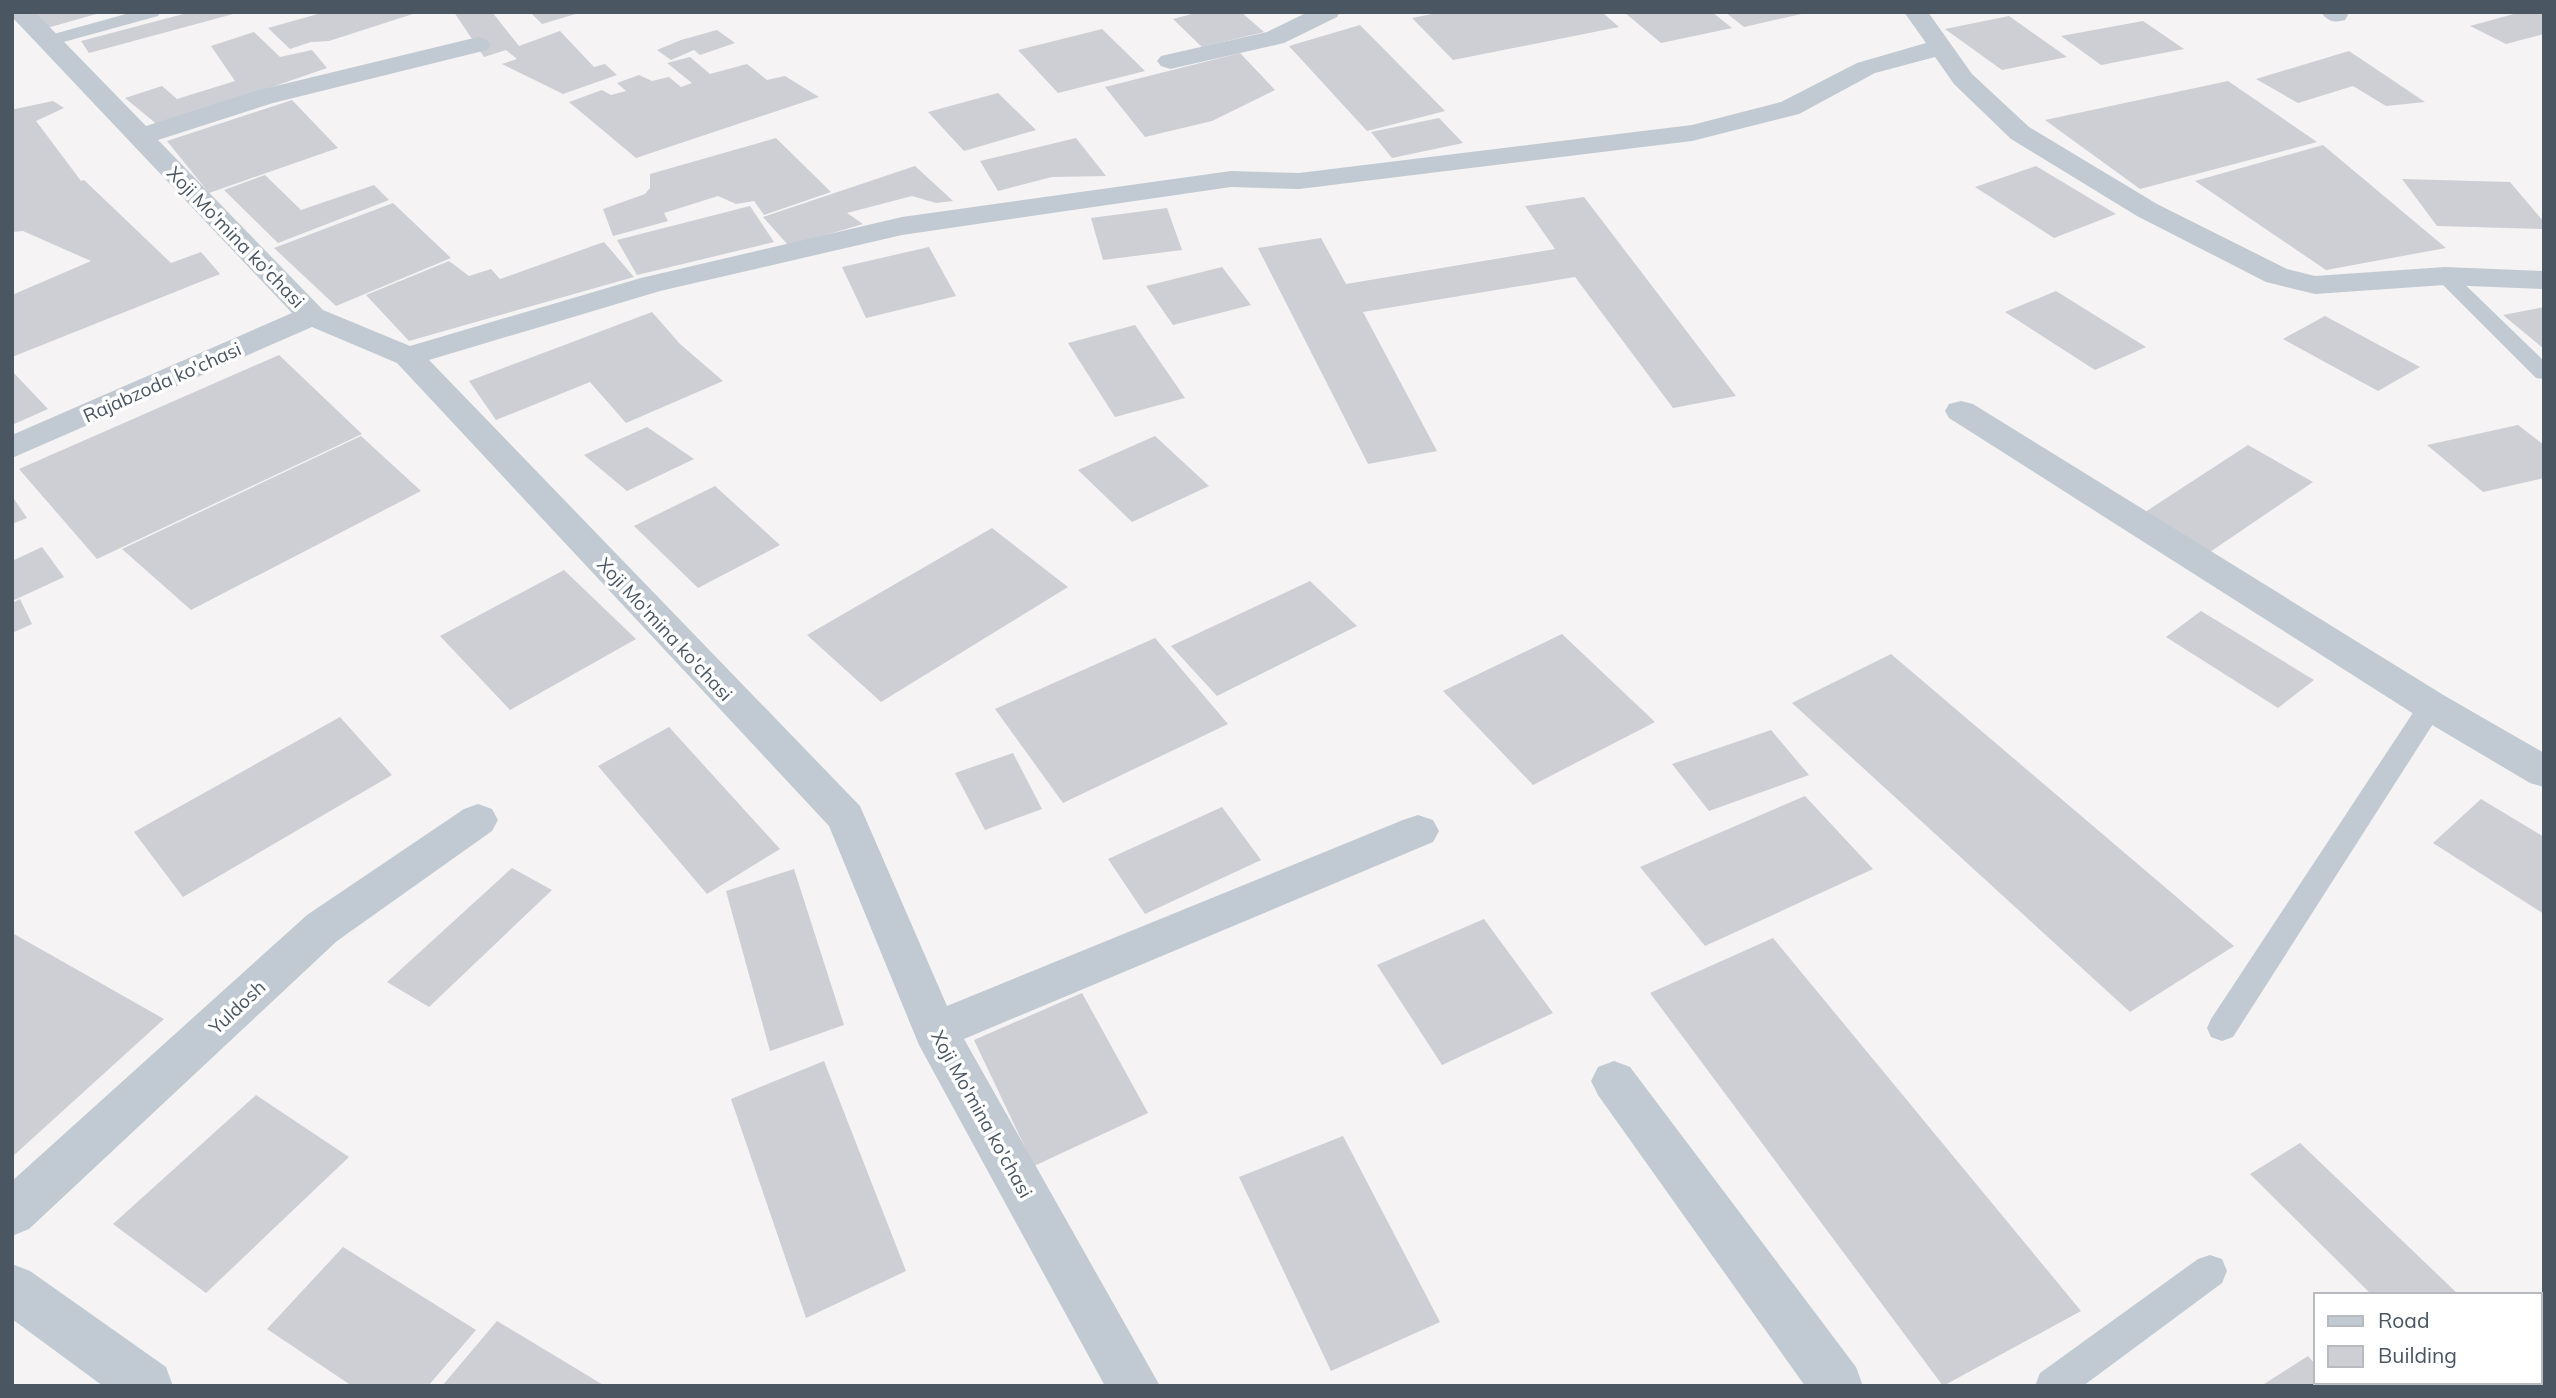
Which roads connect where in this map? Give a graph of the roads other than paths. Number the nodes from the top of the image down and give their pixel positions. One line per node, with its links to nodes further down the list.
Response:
1 (21, 12): 5 (street, Xoji Mo'mina ko'chasi)
2 (152, 12): 5 (lane)
3 (1328, 12): 8 (street)
4 (1916, 12): 7 (street)
5 (49, 41): 9 (street, Xoji Mo'mina ko'chasi)
6 (478, 45): 9 (street)
7 (1941, 47): 10 (street); 13 (street)
8 (1170, 61)
9 (139, 136): 12 (street, Xoji Mo'mina ko'chasi)
10 (2445, 276): 11 (street); 14 (lane)
11 (2544, 280)
12 (312, 316): 13 (street, Xoji Mo'mina ko'chasi); 16 (street, Rajabzoda ko'chasi)
13 (408, 356): 22 (street, Xoji Mo'mina ko'chasi)
14 (2544, 373)
15 (1961, 411): 17 (street)
16 (12, 448)
17 (2431, 706): 18 (street); 21 (lane)
18 (2544, 772)
19 (478, 820): 24 (street, Yuldosh)
20 (1418, 831): 22 (street)
21 (2222, 1028)
22 (935, 1031): 28 (street, Xoji Mo'mina ko'chasi)
23 (1615, 1082): 29 (street)
24 (12, 1213)
25 (2210, 1271): 30 (lane)
26 (12, 1288): 27 (street)
27 (147, 1386)
28 (1134, 1386)
29 (1837, 1386)
30 (2053, 1386)

